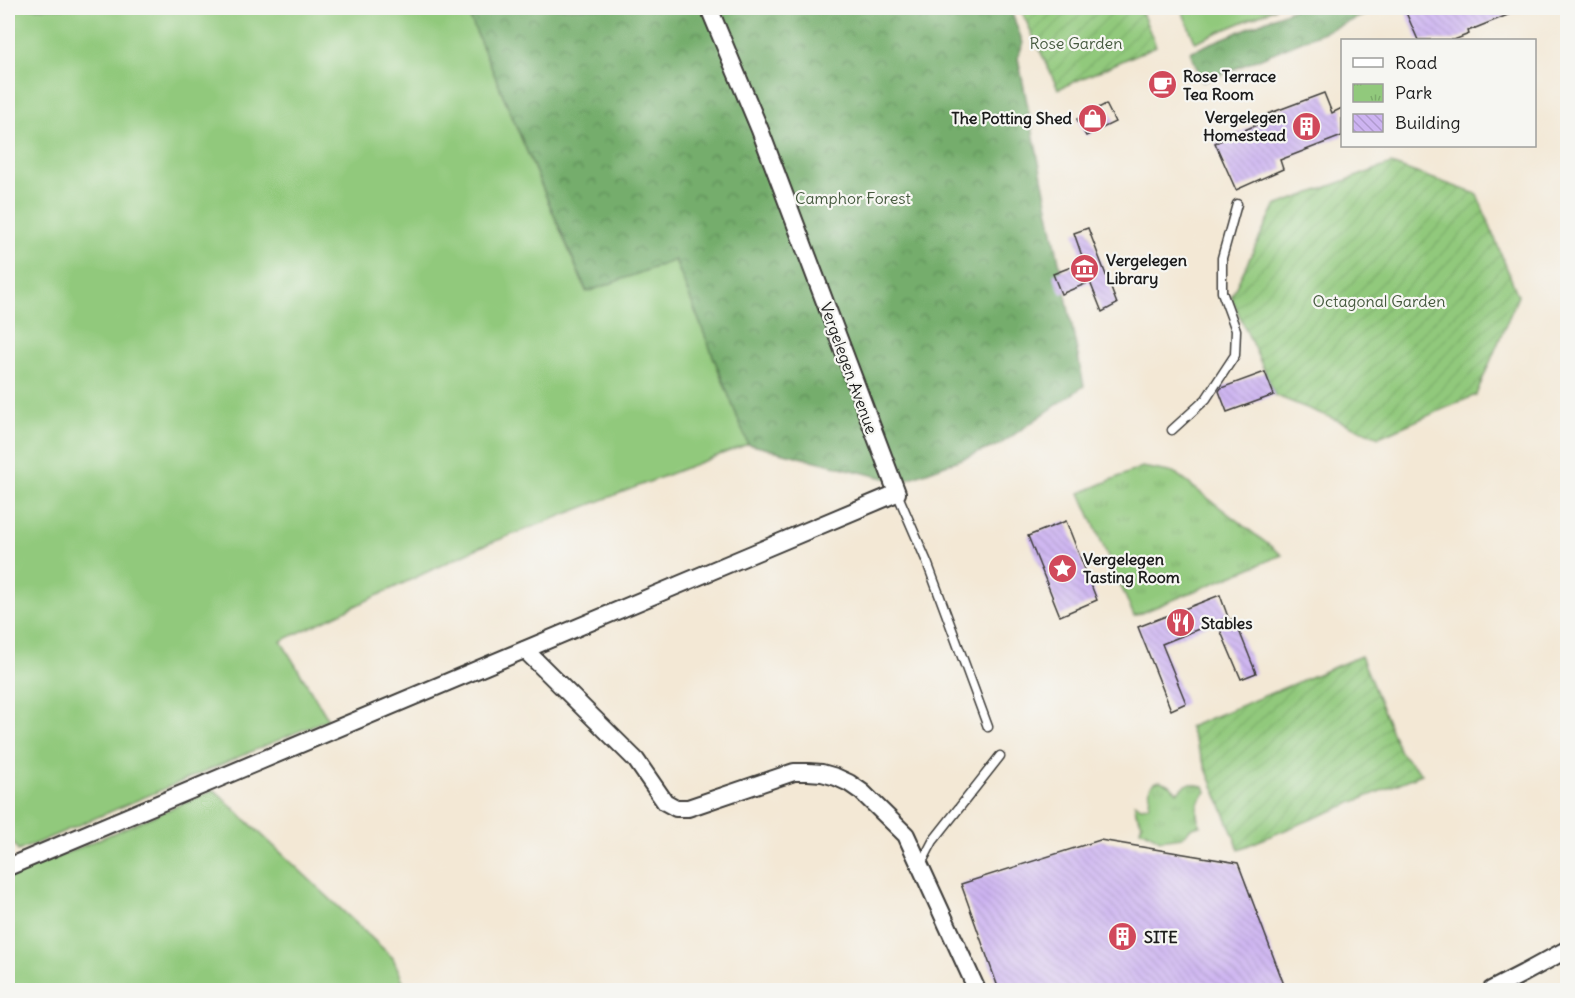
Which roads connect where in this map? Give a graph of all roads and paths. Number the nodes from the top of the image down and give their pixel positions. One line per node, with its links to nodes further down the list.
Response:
1 (710, 8): 4 (street, Vergelegen Avenue)
2 (1237, 204): 3 (lane)
3 (1172, 430)
4 (897, 493): 5 (street); 6 (lane, Vergelegen Avenue)
5 (525, 650): 8 (street); 9 (street)
6 (988, 728)
7 (1000, 756): 8 (lane)
8 (920, 865): 11 (street)
9 (8, 867)
10 (1568, 948): 12 (street)
11 (977, 990)
12 (1491, 990)

